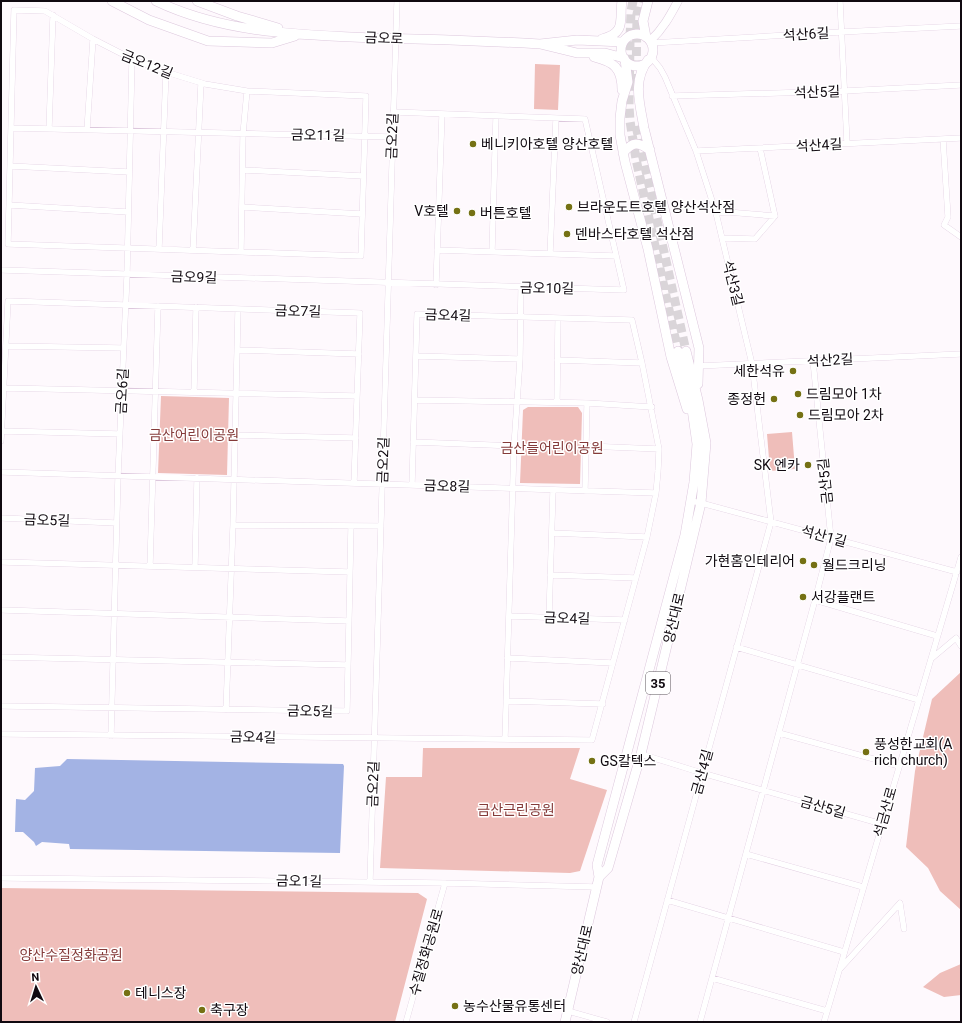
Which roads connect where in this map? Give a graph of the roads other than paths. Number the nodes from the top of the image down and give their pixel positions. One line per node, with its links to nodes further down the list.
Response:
1 (112, 1): 12 (main road)
2 (156, 1): 12 (main road, 금오로)
3 (197, 1): 12 (main road)
4 (397, 1): 13 (street, 금오2길)
5 (623, 1): 15 (main road); 17 (main road)
6 (648, 1): 16 (main road)
7 (678, 1): 16 (main road)
8 (840, 1): 11 (street)
9 (53, 15): 14 (street, 금오12길); 34 (street, 금오12길); 35 (street)
10 (961, 26): 11 (street, 석산6길)
11 (841, 32): 16 (street, 석산6길); 27 (street)
12 (300, 35): 13 (main road, 금오로)
13 (395, 38): 18 (main road, 금오로); 30 (street, 금오2길)
14 (93, 39): 20 (street, 금오12길); 36 (street)
15 (592, 40): 17 (main road, 금오로); 18 (main road, 금오로)
16 (649, 40): 17 (main road); 22 (main road)
17 (624, 41): 21 (main road)
18 (540, 44): 19 (main road, 금오로)
19 (577, 53): 21 (main road, 금오로); 29 (main road)
20 (132, 59): 23 (street, 금오12길); 37 (street)
21 (625, 59): 22 (main road); 29 (main road)
22 (649, 59): 28 (street, 석산3길); 47 (main road)
23 (166, 72): 24 (street, 금오12길); 38 (street)
24 (201, 83): 26 (street, 금오12길); 39 (street)
25 (961, 85): 27 (street, 석산5길)
26 (247, 91): 40 (street); 41 (street, 금오12길)
27 (844, 91): 28 (street, 석산5길); 45 (street)
28 (672, 96): 48 (street, 석산3길)
29 (622, 101): 49 (main road)
30 (393, 112): 31 (street, 금오10길); 42 (street, 금오2길)
31 (442, 114): 32 (street, 금오10길); 65 (street)
32 (496, 116): 33 (street, 금오10길); 67 (street)
33 (556, 118): 68 (street); 69 (street, 금오10길)
34 (11, 128): 35 (street, 금오11길); 50 (street, 금오12길)
35 (49, 129): 36 (street, 금오11길)
36 (87, 130): 37 (street, 금오11길)
37 (130, 131): 38 (street, 금오11길); 52 (street)
38 (164, 132): 39 (street, 금오11길); 63 (street)
39 (199, 133): 40 (street, 금오11길); 64 (street)
40 (243, 134): 41 (street, 금오11길); 51 (street)
41 (365, 137): 42 (street, 금오11길); 53 (street, 금오12길)
42 (392, 137): 72 (street, 금오2길)
43 (961, 138): 44 (street, 석산4길)
44 (943, 139): 45 (street, 석산4길); 60 (street)
45 (847, 143): 46 (street, 석산4길)
46 (760, 148): 48 (street, 석산4길); 59 (street)
47 (650, 150): 49 (main road); 92 (main road)
48 (696, 151): 57 (street, 석산3길)
49 (623, 153): 105 (main road)
50 (10, 166): 52 (street); 54 (street, 금오12길)
51 (243, 170): 53 (street); 55 (street)
52 (129, 172): 56 (street)
53 (363, 176): 58 (street, 금오12길)
54 (9, 205): 56 (street); 62 (street, 금오12길)
55 (242, 207): 58 (street); 66 (street)
56 (128, 212): 62 (street)
57 (716, 213): 59 (street); 61 (street, 석산3길)
58 (362, 214): 66 (street, 금오12길)
59 (775, 216): 61 (street)
60 (961, 237)
61 (722, 238): 91 (street, 석산3길)
62 (127, 248): 63 (street, 금오12길); 71 (street, 금오6길)
63 (159, 249): 64 (street, 금오12길)
64 (194, 250): 66 (street, 금오12길)
65 (437, 250): 67 (street); 73 (street)
66 (241, 252)
67 (492, 252): 68 (street)
68 (550, 254): 69 (street)
69 (616, 256): 74 (street, 금오10길)
70 (1, 270): 71 (street, 금오9길)
71 (127, 275): 72 (street, 금오9길); 75 (street, 금오6길)
72 (388, 283): 73 (street, 금오10길); 121 (street, 금오2길)
73 (436, 285): 74 (street, 금오10길)
74 (521, 287): 79 (street)
75 (125, 305): 76 (street, 금오7길); 81 (street, 금오7길); 82 (street, 금오6길)
76 (158, 306): 77 (street, 금오7길); 95 (street)
77 (196, 308): 78 (street, 금오7길); 96 (street)
78 (238, 309): 83 (street); 84 (street, 금오7길)
79 (520, 317): 80 (street, 금오4길); 86 (street, 금오4길); 87 (street)
80 (558, 318): 88 (street); 90 (street, 금오4길)
81 (6, 346): 82 (street); 93 (street, 금오7길)
82 (123, 348): 94 (street, 금오6길)
83 (237, 350): 84 (street); 97 (street)
84 (359, 354): 98 (street, 금오7길)
85 (961, 354): 89 (street, 석산2길)
86 (416, 356): 87 (street); 99 (street, 금오4길)
87 (520, 359): 101 (street)
88 (558, 360): 90 (street); 102 (street)
89 (813, 361): 91 (street, 석산2길); 137 (street, 금산5길)
90 (642, 363): 104 (street, 금오4길)
91 (752, 364): 92 (street, 석산2길); 130 (street, 석산3길)
92 (698, 366): 100 (main road)
93 (4, 388): 94 (street); 106 (street, 금오7길)
94 (122, 390): 95 (street); 107 (street, 금오6길)
95 (156, 391): 96 (street); 117 (street)
96 (194, 392): 97 (street)
97 (236, 393): 98 (street); 108 (street)
98 (357, 396): 109 (street, 금오7길)
99 (415, 400): 101 (street); 111 (street, 금오4길)
100 (698, 400): 105 (main road, 양산대로 / 35); 128 (main road, 양산대로 / 35)
101 (516, 401): 102 (street); 112 (street)
102 (557, 403): 103 (street)
103 (587, 404): 104 (street); 113 (street)
104 (652, 407): 114 (street, 금오4길)
105 (694, 425): 127 (main road, 양산대로 / 35)
106 (2, 431): 107 (street); 110 (street, 금오7길)
107 (120, 434): 116 (street, 금오6길)
108 (235, 434): 109 (street); 119 (street)
109 (356, 438): 120 (street, 금오7길)
110 (1, 441)
111 (413, 442): 112 (street); 122 (street, 금오4길)
112 (514, 446): 123 (street)
113 (586, 446): 114 (street); 125 (street)
114 (659, 449): 126 (street, 금오4길)
115 (1, 472): 116 (street)
116 (118, 476): 117 (street); 131 (street)
117 (154, 477): 118 (street); 141 (street)
118 (197, 478): 119 (street); 142 (street)
119 (233, 480): 120 (street); 132 (street)
120 (354, 483): 121 (street)
121 (382, 484): 122 (street, 금오8길); 134 (street, 금오2길)
122 (412, 485): 123 (street, 금오8길)
123 (513, 488): 124 (street, 금오8길); 151 (street)
124 (553, 490): 125 (street, 금오8길); 135 (street)
125 (585, 491): 126 (street, 금오8길)
126 (656, 493): 136 (street, 금오4길)
127 (691, 501): 128 (street, 석산1길); 184 (main road, 양산대로 / 35)
128 (701, 503): 130 (street, 석산1길); 178 (main road, 양산대로 / 35)
129 (1, 518): 131 (street, 금오5길)
130 (771, 522): 137 (street, 석산1길); 158 (street, 금산4길)
131 (116, 523): 140 (street)
132 (233, 525): 133 (street); 143 (street)
133 (351, 526): 134 (street); 144 (street, 금오5길)
134 (381, 526): 176 (street, 금오2길)
135 (552, 533): 136 (street); 146 (street)
136 (647, 537): 147 (street, 금오4길)
137 (831, 538): 145 (street, 석산1길); 148 (street, 금산5길)
138 (961, 557): 145 (street, 석금산로)
139 (1, 562): 140 (street)
140 (115, 565): 141 (street); 150 (street)
141 (150, 566): 142 (street)
142 (195, 567): 143 (street)
143 (231, 568): 144 (street); 152 (street)
144 (350, 572): 155 (street, 금오5길)
145 (957, 572): 156 (street, 석금산로)
146 (550, 575): 147 (street); 153 (street)
147 (636, 578): 154 (street, 금오4길)
148 (816, 600): 156 (street); 166 (street, 금산5길)
149 (1, 610): 150 (street)
150 (114, 614): 152 (street); 161 (street)
151 (509, 616): 153 (street, 금오4길); 160 (street)
152 (229, 618): 155 (street); 163 (street)
153 (549, 618): 154 (street, 금오4길)
154 (625, 620): 164 (street, 금오4길)
155 (349, 621): 165 (street, 금오5길)
156 (938, 636): 162 (street, 석금산로)
157 (961, 646): 162 (street)
158 (736, 647): 166 (street); 180 (street, 금산4길)
159 (1, 657): 161 (street)
160 (507, 658): 164 (street); 168 (street)
161 (113, 660): 163 (street); 171 (street)
162 (930, 660): 167 (street, 석금산로)
163 (228, 662): 165 (street); 172 (street)
164 (613, 663): 169 (street, 금오4길)
165 (348, 665): 172 (street, 금오5길)
166 (798, 665): 167 (street); 173 (street, 금산5길)
167 (919, 700): 179 (street, 석금산로)
168 (506, 701): 169 (street); 177 (street)
169 (603, 704): 177 (street, 금오4길)
170 (1, 706): 171 (street, 금오5길)
171 (111, 708): 172 (street, 금오5길); 175 (street)
172 (226, 710)
173 (779, 733): 179 (street); 181 (street, 금산5길)
174 (1, 734): 175 (street, 금오4길)
175 (110, 736): 176 (street, 금오4길)
176 (374, 738): 177 (street, 금오4길); 186 (street, 금오2길)
177 (505, 739)
178 (641, 754): 180 (street); 184 (main road, 양산대로 / 35)
179 (899, 766): 182 (street, 석금산로)
180 (702, 773): 181 (street); 190 (street, 금산4길)
181 (763, 790): 182 (street, 금산5길); 183 (street, 금산5길)
182 (882, 824): 189 (street, 석금산로)
183 (746, 854): 189 (street); 191 (street, 금산5길)
184 (599, 877): 188 (main road, 양산대로 / 35)
185 (1, 878): 186 (street, 금오1길)
186 (370, 882): 187 (street, 금오1길)
187 (445, 883): 188 (street, 금오1길); 198 (street, 수질정화공원로)
188 (597, 887): 196 (main road, 양산대로 / 35)
189 (863, 887): 193 (street, 석금산로)
190 (667, 900): 191 (street); 201 (street, 금산4길)
191 (728, 919): 193 (street); 195 (street, 금산5길)
192 (904, 928): 194 (street)
193 (844, 952): 194 (street, 석금산로)
194 (839, 971): 197 (street, 석금산로)
195 (712, 978): 197 (street); 202 (street, 금산5길)
196 (568, 1011): 199 (main road, 양산대로 / 35); 200 (street)
197 (827, 1011): 203 (street, 석금산로)
198 (406, 1022)
199 (565, 1022)
200 (607, 1022)
201 (634, 1022)
202 (700, 1022)
203 (824, 1022)

